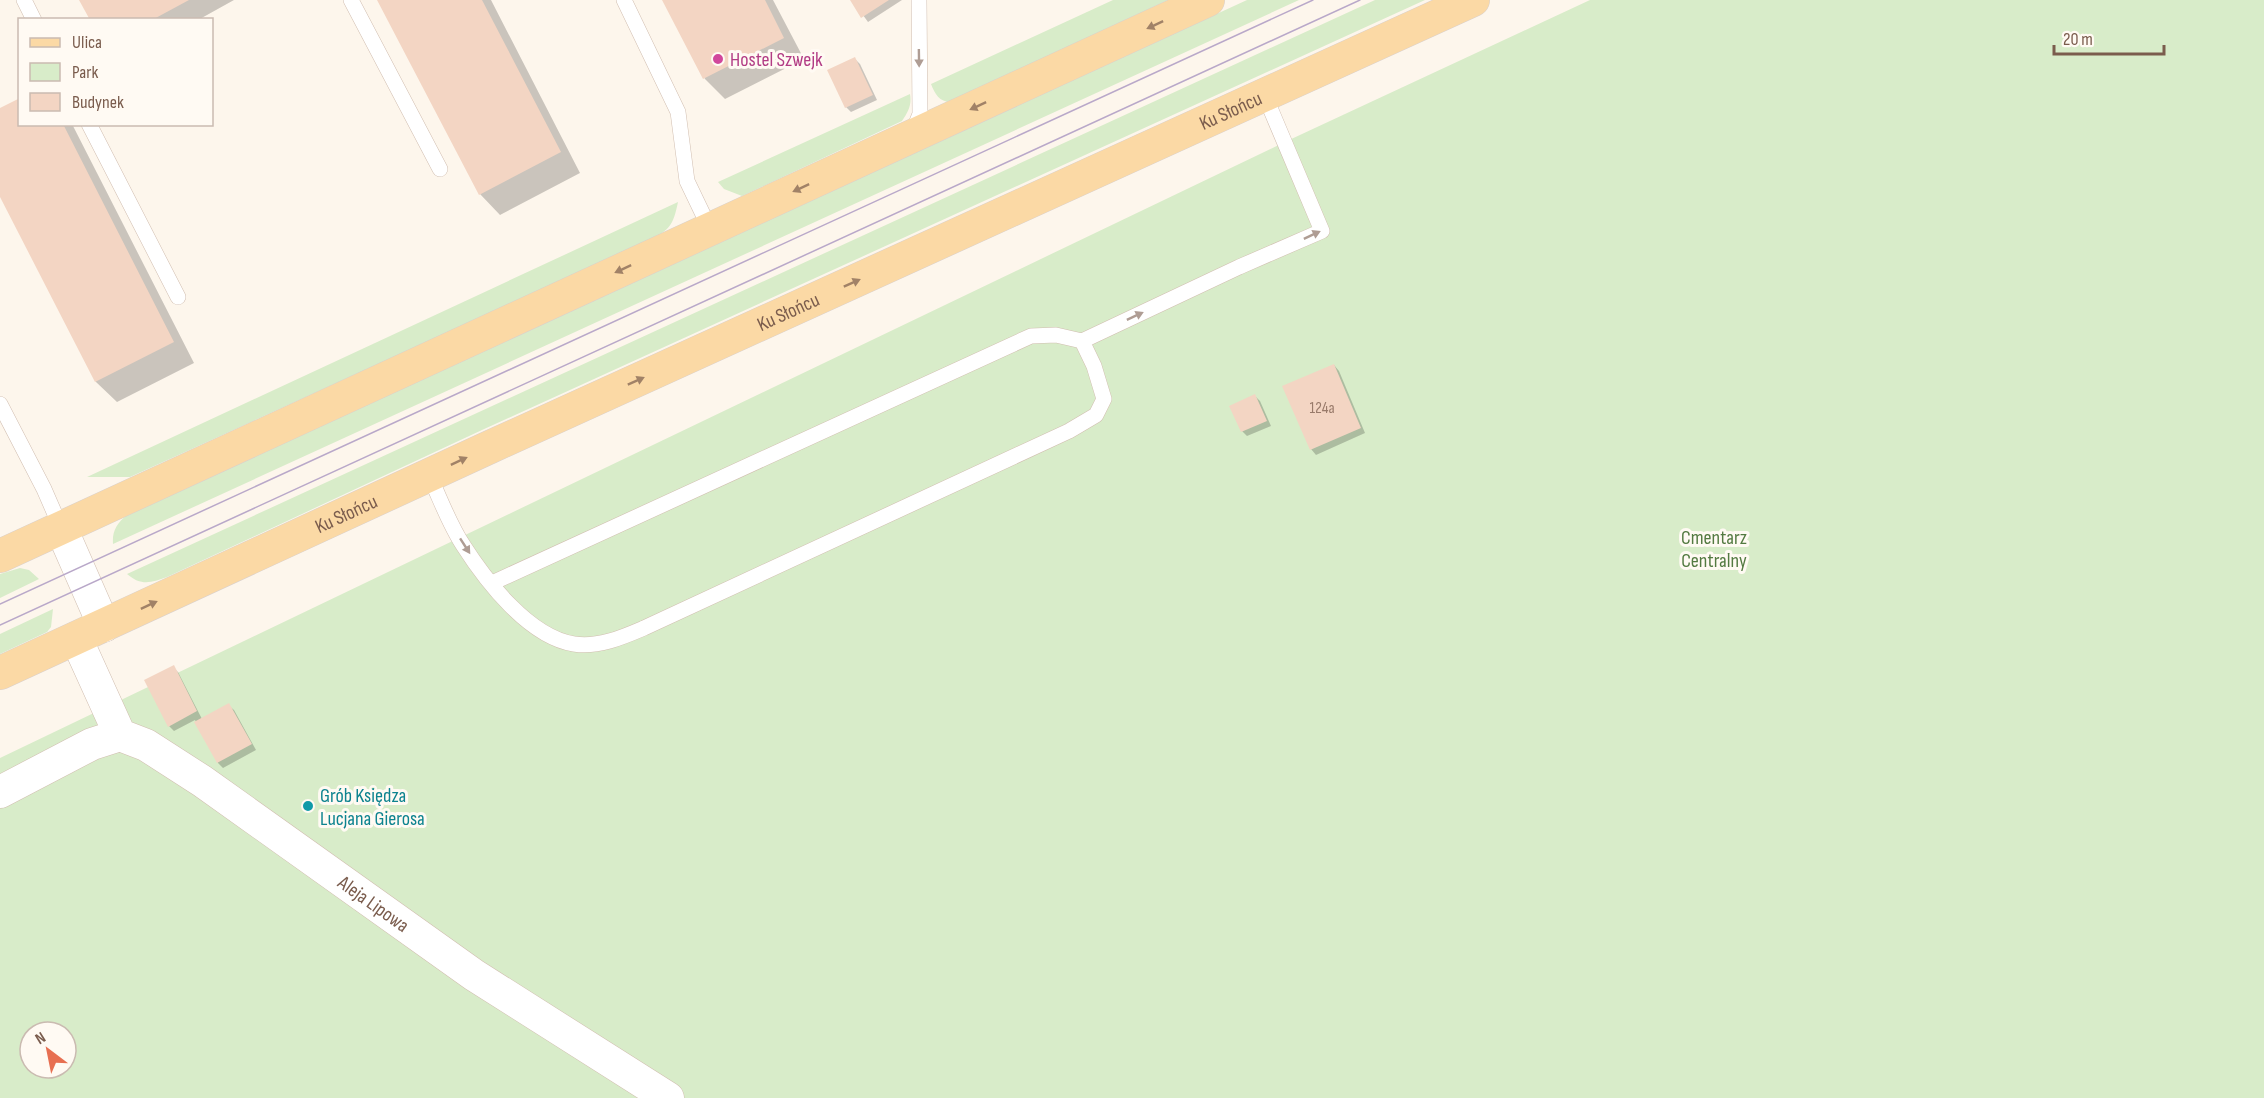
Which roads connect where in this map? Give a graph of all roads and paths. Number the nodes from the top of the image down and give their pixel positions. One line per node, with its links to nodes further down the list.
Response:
1 (24, 0): 7 (lane)
2 (351, 0): 11 (lane)
3 (624, 0): 12 (lane)
4 (919, 0): 10 (lane, one-way to 10)
5 (1208, 0): 10 (main road, one-way to 10)
6 (1473, 0): 8 (main road, Ku Słońcu)
7 (33, 18)
8 (1265, 96): 14 (lane, one-way to 8); 16 (main road, Ku Słońcu, one-way to 8)
9 (90, 126): 13 (lane)
10 (911, 136): 12 (main road, one-way to 12)
11 (440, 169)
12 (710, 229): 17 (main road, one-way to 17)
13 (178, 297)
14 (1082, 341): 19 (lane); 19 (lane)
15 (0, 404): 17 (lane)
16 (429, 475): 19 (lane, one-way to 19); 20 (main road, Ku Słońcu, one-way to 16)
17 (61, 528): 18 (main road); 20 (street)
18 (0, 556)
19 (492, 583)
20 (90, 632): 21 (main road, Ku Słońcu); 22 (street)
21 (0, 673)
22 (120, 735): 23 (street); 24 (street, Aleja Lipowa)
23 (0, 792)
24 (668, 1098)

